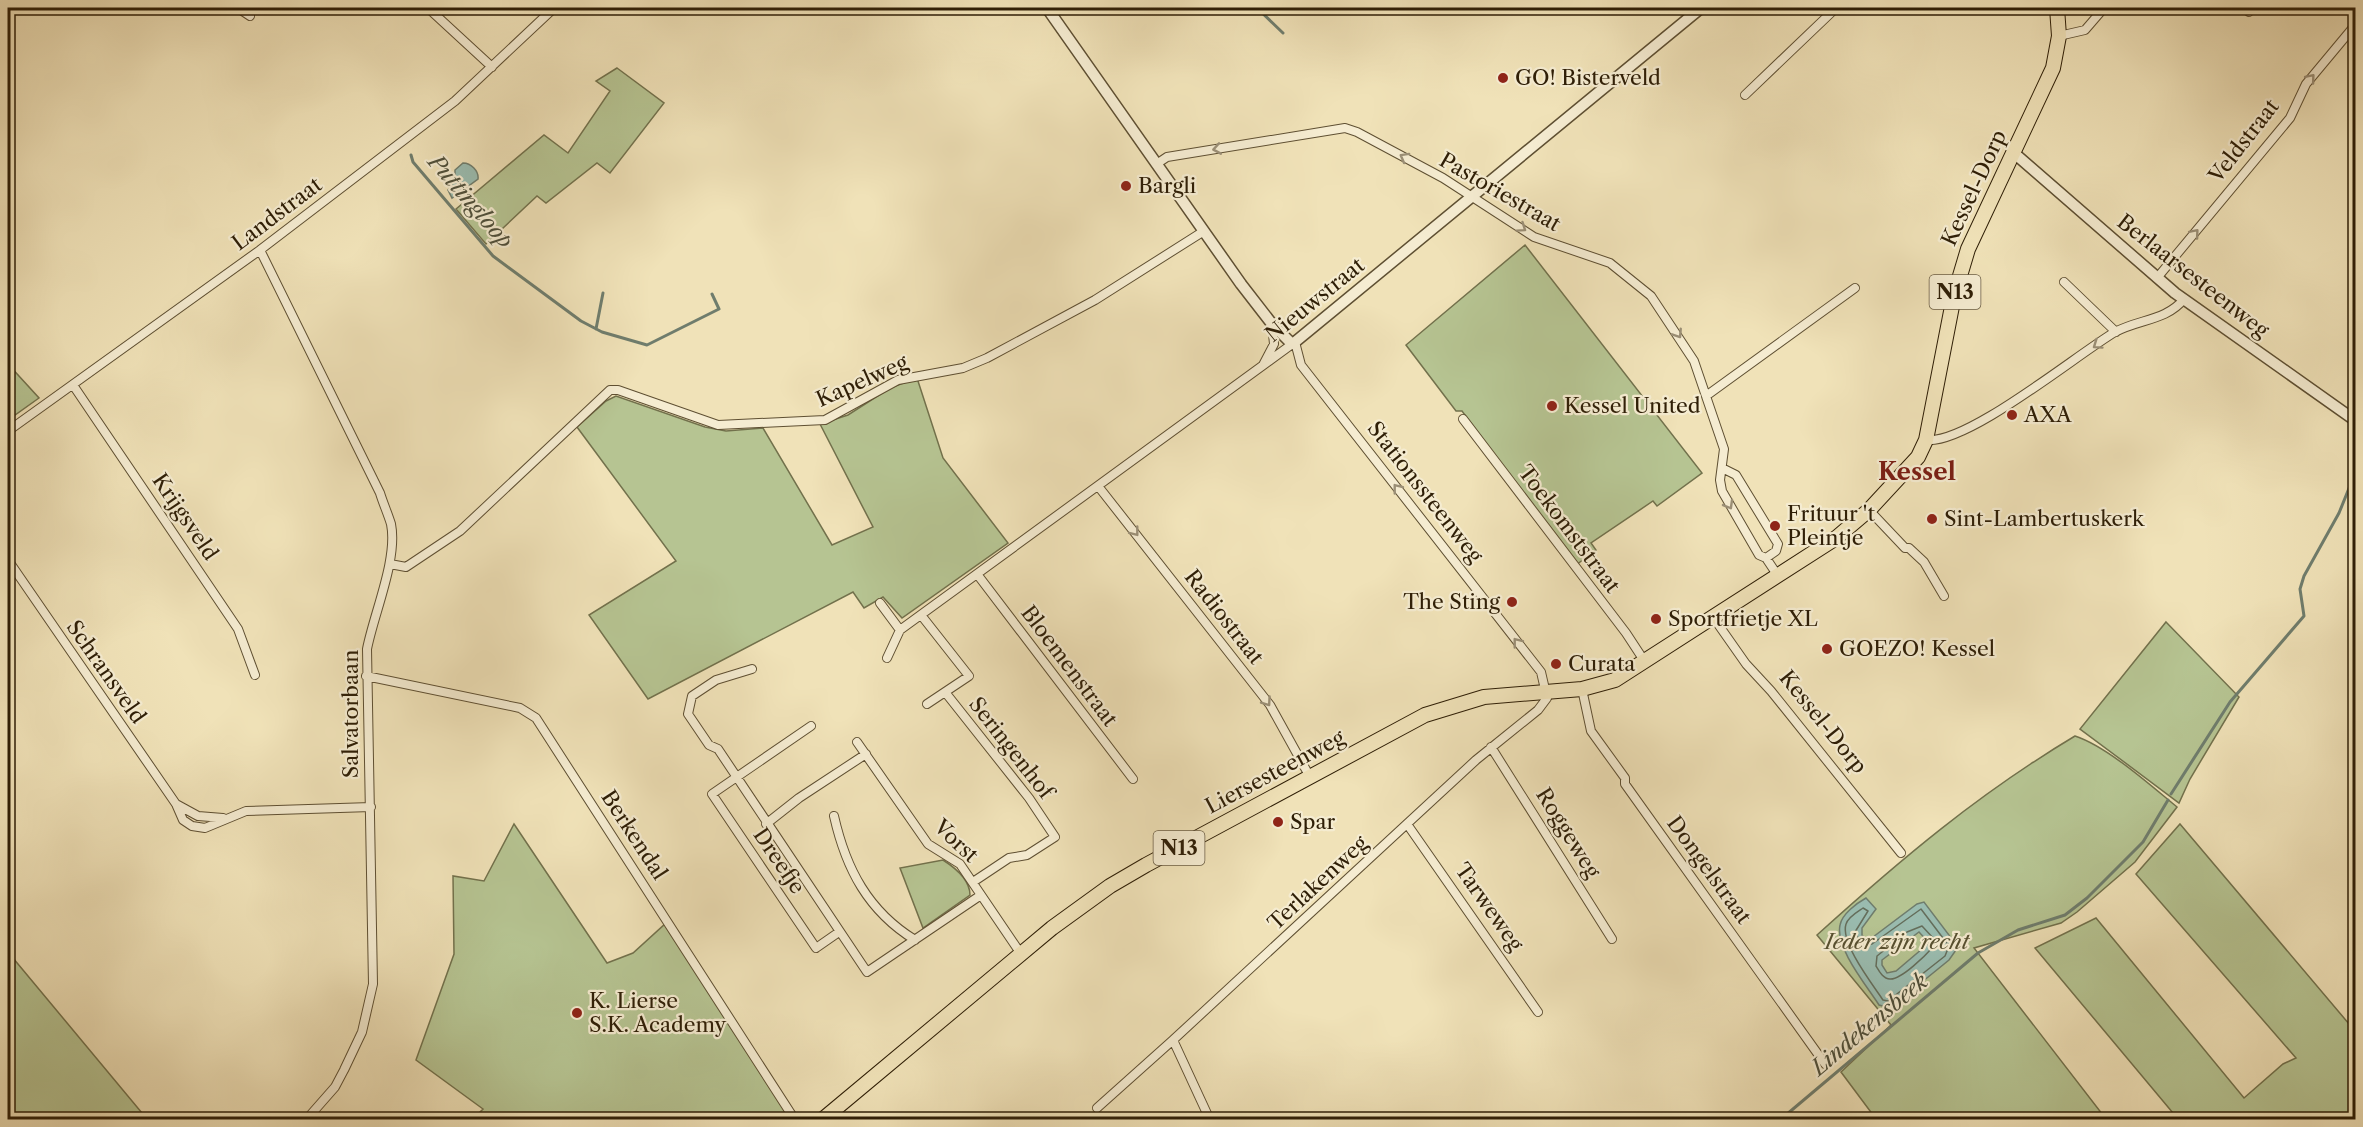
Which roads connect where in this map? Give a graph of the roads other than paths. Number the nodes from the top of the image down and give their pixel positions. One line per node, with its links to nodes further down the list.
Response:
1 (238, 8): 9 (street)
2 (428, 8): 12 (street)
3 (554, 8): 12 (street, Landstraat)
4 (1047, 8): 15 (street)
5 (1701, 8): 16 (street, Nieuwstraat)
6 (1836, 8): 13 (street)
7 (2057, 8): 11 (main road, N13)
8 (2104, 8): 11 (street)
9 (250, 16)
10 (2355, 24): 19 (street, Veldstraat, one-way to 10)
11 (2059, 36): 14 (main road, Kessel-Dorp / N13)
12 (492, 67): 18 (street, Landstraat)
13 (1745, 95)
14 (2014, 153): 19 (street, Berlaarsesteenweg); 32 (main road, Kessel-Dorp / N13)
15 (1158, 163): 16 (street, Pastoriestraat, one-way to 15); 17 (street)
16 (1473, 196): 25 (street, Nieuwstraat); 28 (street, Pastoriestraat, one-way to 28)
17 (1204, 231): 23 (street); 38 (street, Kapelweg)
18 (260, 250): 27 (street, Landstraat); 38 (street, Salvatorbaan)
19 (2157, 278): 22 (street, Berlaarsesteenweg)
20 (2064, 282): 24 (street)
21 (1855, 288): 28 (street)
22 (2184, 299): 24 (street); 30 (street, Berlaarsesteenweg)
23 (1272, 324): 25 (street); 26 (street)
24 (2116, 332): 32 (street, one-way to 32)
25 (1295, 342): 26 (street, Nieuwstraat); 52 (street, Stationssteenweg, one-way to 25)
26 (1262, 367): 34 (street, Nieuwstraat)
27 (73, 385): 31 (street, Landstraat); 49 (street, Krijgsveld)
28 (1706, 396): 33 (street, Pastoriestraat)
29 (1463, 419): 47 (street, Toekomststraat)
30 (2355, 421)
31 (8, 432)
32 (1926, 440): 35 (main road, Kessel-Dorp / N13)
33 (1722, 468): 36 (street, one-way to 36); 36 (street)
34 (1098, 486): 39 (street, Nieuwstraat); 59 (street, Radiostraat, one-way to 59)
35 (1869, 510): 40 (main road, Kessel-Dorp / N13); 41 (street)
36 (1766, 558): 40 (street)
37 (8, 560): 62 (street, Schransveld)
38 (390, 564): 50 (street, Salvatorbaan)
39 (977, 574): 43 (street, Nieuwstraat); 61 (street, Bloemenstraat)
40 (1778, 576): 44 (main road, Kessel-Dorp / N13)
41 (1944, 596)
42 (880, 603): 45 (street)
43 (921, 615): 45 (street); 53 (street, Seringenhof)
44 (1713, 617): 47 (main road, Kessel-Dorp / N13); 66 (street, Kessel-Dorp)
45 (900, 630): 46 (street)
46 (887, 658)
47 (1644, 662): 51 (main road, Kessel-Dorp / N13)
48 (752, 669): 60 (street)
49 (255, 675)
50 (366, 676): 62 (street, Salvatorbaan); 78 (street, Berkendal)
51 (1582, 689): 52 (main road, Liersesteenweg / N13); 75 (street, Dongelstraat)
52 (1547, 691): 57 (street, Terlakenweg); 59 (main road, Liersesteenweg / N13)
53 (945, 692): 54 (street); 67 (street, Seringenhof)
54 (927, 704)
55 (811, 726): 60 (street, Dreefje)
56 (857, 742): 58 (street, Vorst)
57 (1491, 747): 65 (street, Terlakenweg); 70 (street, Roggeweg)
58 (866, 754): 64 (street); 67 (street, Vorst)
59 (1310, 777): 72 (main road, Liersesteenweg / N13)
60 (735, 779): 64 (street, Dreefje); 69 (street, Dreefje)
61 (1133, 779)
62 (371, 807): 77 (street, Salvatorbaan)
63 (834, 816): 71 (street)
64 (766, 824): 69 (street, Dreefje)
65 (1407, 824): 73 (street, Tarweweg); 74 (street, Terlakenweg)
66 (1900, 853)
67 (973, 882): 68 (street, Vorst)
68 (981, 895): 71 (street); 72 (street, Vorst)
69 (839, 932): 71 (street, Dreefje)
70 (1612, 939)
71 (915, 940)
72 (1021, 954): 79 (main road, Liersesteenweg / N13)
73 (1538, 1012)
74 (1173, 1040): 76 (street, Terlakenweg); 80 (street)
75 (1825, 1064)
76 (1097, 1108)
77 (306, 1119)
78 (795, 1119)
79 (822, 1119)
80 (1210, 1119)

